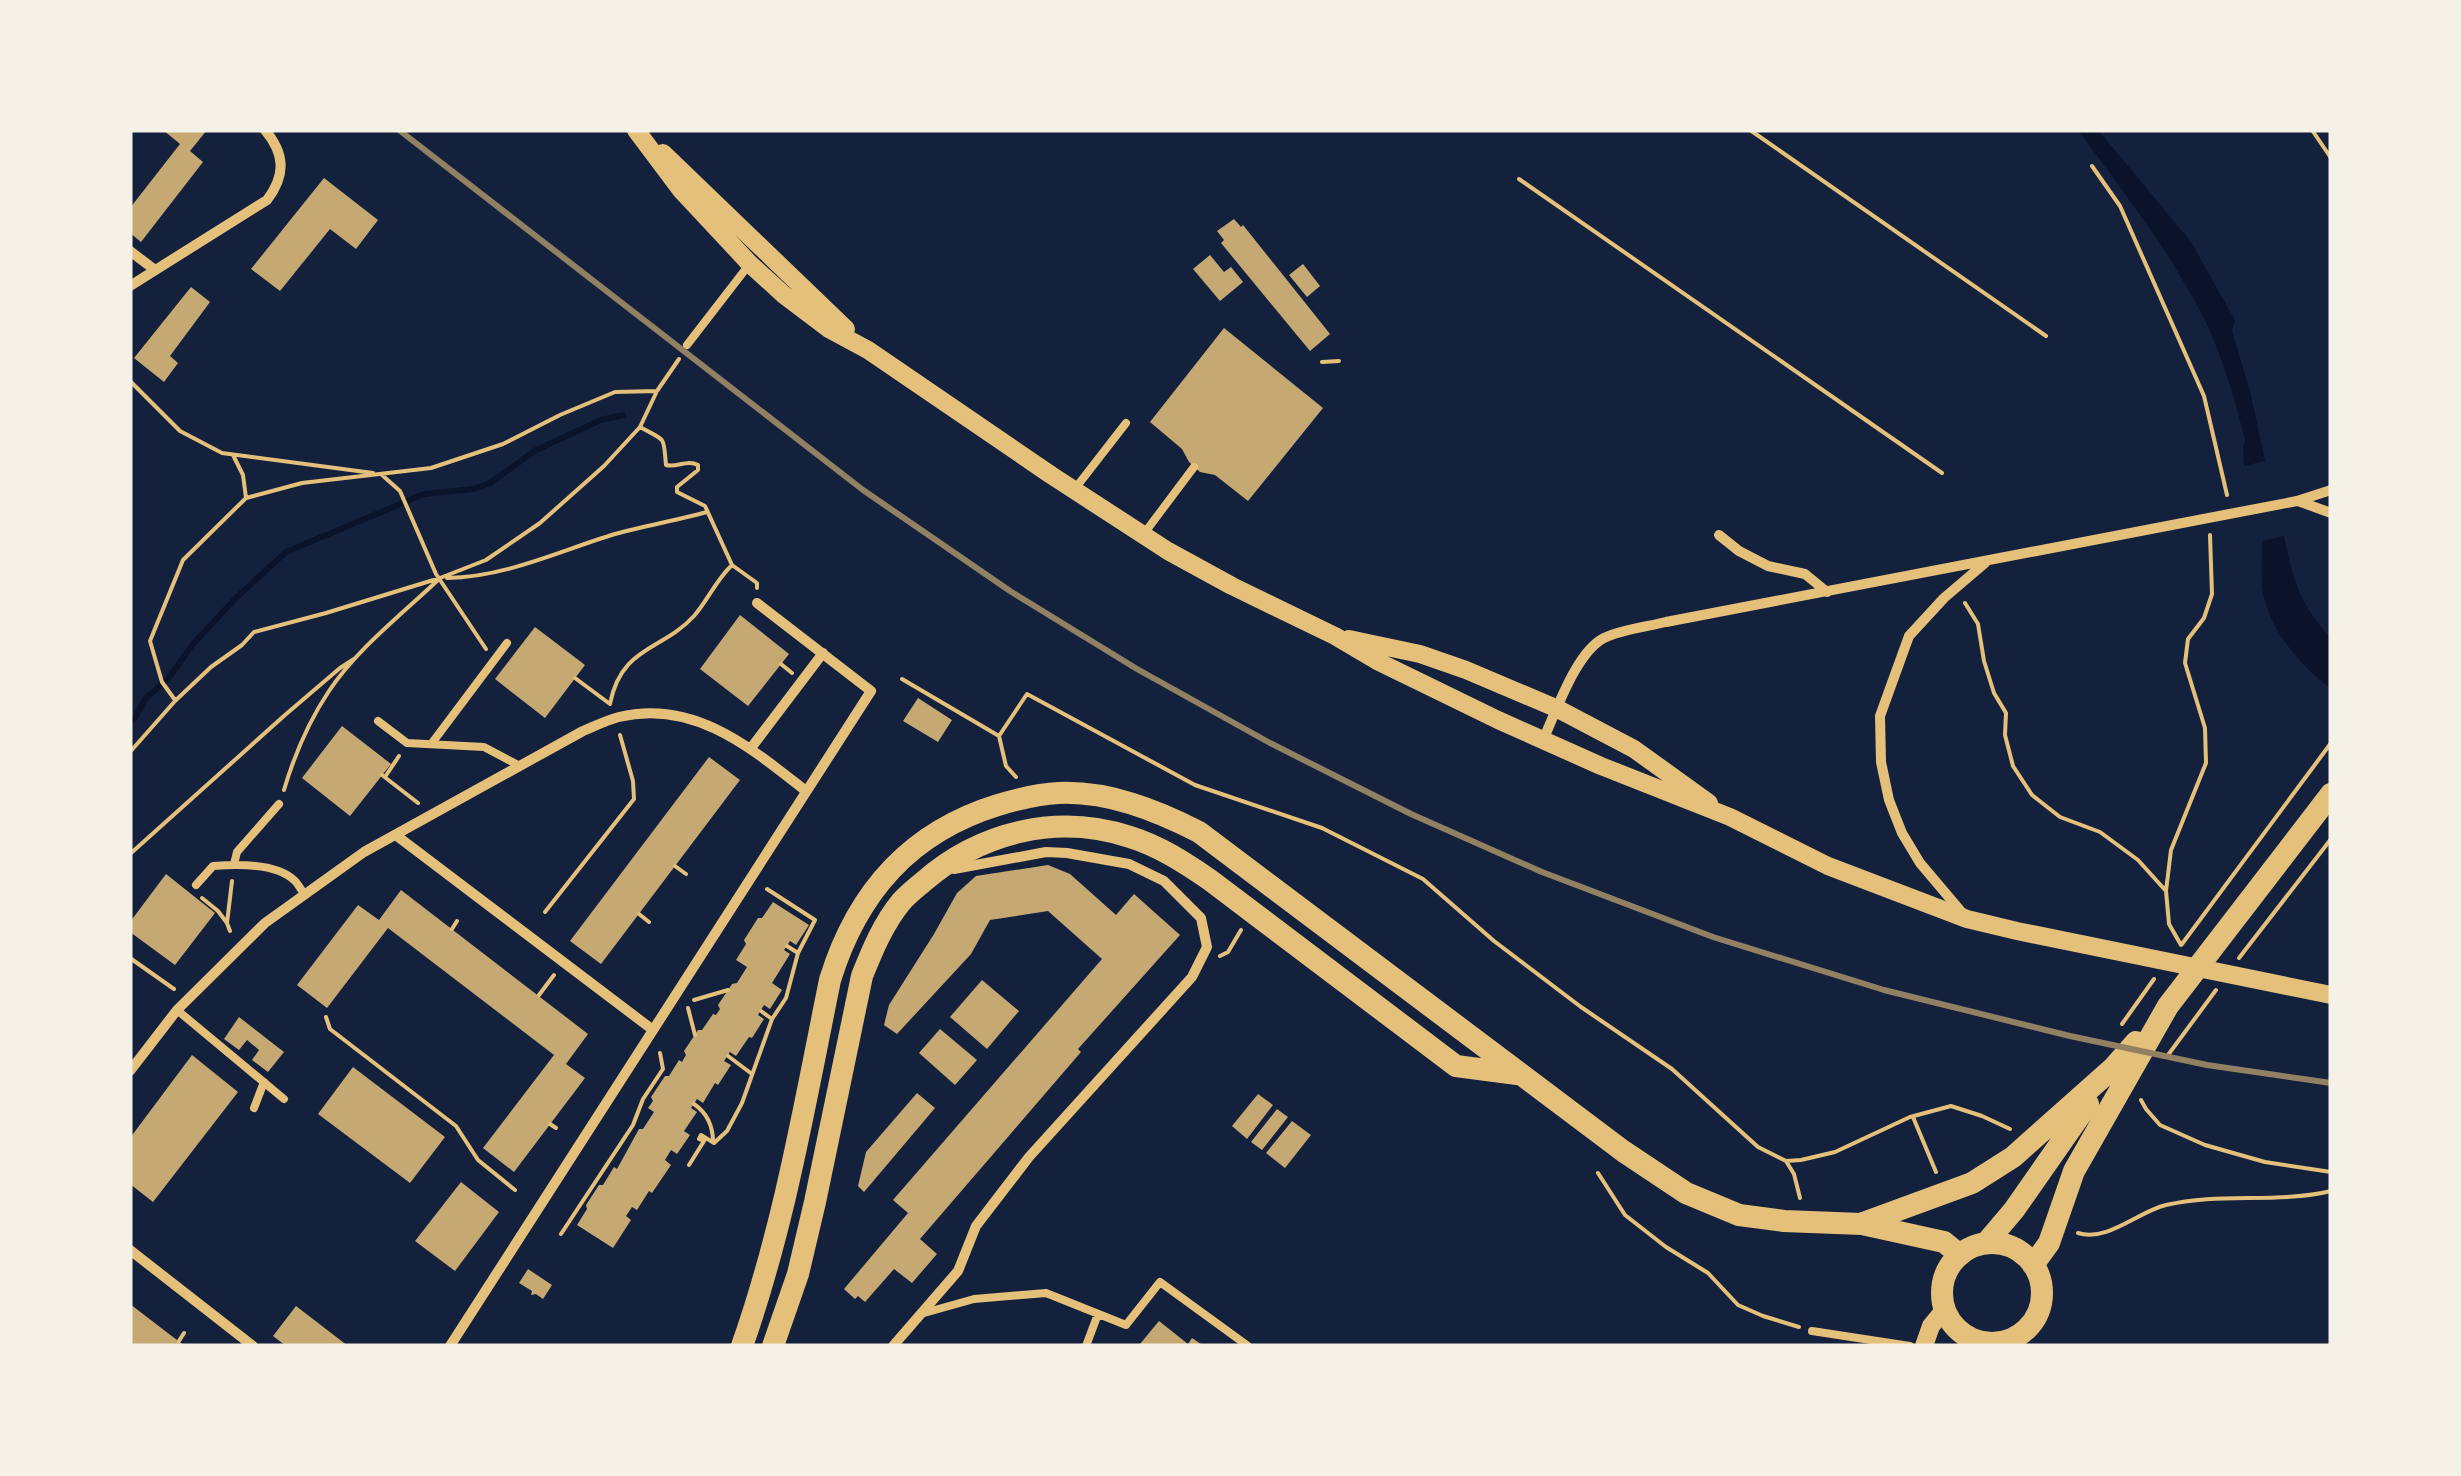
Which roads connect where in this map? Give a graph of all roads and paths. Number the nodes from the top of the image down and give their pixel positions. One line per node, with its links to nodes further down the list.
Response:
1 (265, 130): 10 (street)
2 (638, 130): 9 (street); 14 (street)
3 (1750, 130): 12 (path)
4 (2312, 130): 5 (path)
5 (2331, 155)
6 (2092, 166): 27 (path)
7 (1519, 180): 23 (path)
8 (130, 251): 10 (street)
9 (750, 264): 13 (lane); 14 (street)
10 (154, 270): 11 (street)
11 (130, 286)
12 (2046, 336)
13 (686, 345): 18 (path)
14 (868, 350): 25 (street)
15 (1339, 361): 16 (path)
16 (1322, 362)
17 (130, 381): 21 (path)
18 (657, 391): 20 (path); 24 (path)
19 (1126, 423): 25 (lane)
20 (640, 427): 30 (path); 37 (path)
21 (232, 454): 24 (path); 28 (path)
22 (1194, 467): 33 (lane)
23 (1942, 473)
24 (383, 475): 28 (path); 37 (path)
25 (1074, 490): 33 (street)
26 (2331, 490): 29 (street)
27 (2227, 495)
28 (246, 498): 48 (path)
29 (2297, 500): 31 (street); 32 (street)
30 (708, 512): 36 (path); 37 (path)
31 (2331, 514)
32 (2212, 516): 35 (street); 75 (path)
33 (1142, 535): 41 (street)
34 (1719, 535): 39 (street)
35 (1988, 560): 38 (street); 39 (street)
36 (732, 565): 40 (path); 46 (path)
37 (440, 578): 44 (path); 45 (path); 48 (path)
38 (1956, 588): 75 (path); 80 (street)
39 (1827, 592): 49 (street)
40 (756, 603): 43 (street)
41 (1335, 636): 49 (street); 53 (street)
42 (507, 643): 45 (lane)
43 (823, 654): 57 (street); 61 (street)
44 (358, 656): 64 (path); 68 (path)
45 (494, 661): 55 (lane)
46 (575, 678)
47 (902, 678): 52 (path)
48 (173, 699): 58 (path)
49 (1558, 710): 53 (street); 65 (street)
50 (378, 721): 54 (lane)
51 (619, 731): 78 (path)
52 (998, 736): 60 (path); 122 (path)
53 (1543, 740): 65 (street)
54 (407, 743): 55 (lane); 63 (path)
55 (432, 743): 59 (lane)
56 (2331, 743): 75 (path)
57 (751, 748): 59 (street); 61 (street)
58 (130, 752)
59 (520, 766): 66 (street)
60 (1020, 784)
61 (806, 790): 104 (street)
62 (2331, 794): 98 (main road)
63 (418, 803)
64 (279, 804): 69 (lane)
65 (1730, 817): 80 (street)
66 (397, 836): 76 (street); 104 (street)
67 (2331, 839): 91 (path)
68 (130, 854)
69 (234, 864): 73 (lane); 76 (lane); 83 (path)
70 (674, 866): 72 (path)
71 (934, 873): 90 (street); 111 (main road); 148 (main road)
72 (686, 874)
73 (196, 885)
74 (767, 889): 88 (path)
75 (2166, 891)
76 (305, 895): 100 (street)
77 (206, 901): 83 (path)
78 (546, 912)
79 (638, 914): 82 (path)
80 (1968, 919): 91 (street)
81 (457, 921): 85 (path)
82 (649, 922)
83 (227, 924): 86 (path)
84 (1244, 926): 90 (path)
85 (452, 929)
86 (230, 930)
87 (787, 946): 88 (path)
88 (798, 953): 103 (path)
89 (130, 958): 93 (path)
90 (1200, 960): 138 (street)
91 (2239, 970): 96 (street)
92 (556, 972): 95 (path)
93 (174, 989)
94 (728, 990): 97 (path)
95 (539, 995)
96 (2331, 995)
97 (694, 1000)
98 (2168, 1006): 108 (main road); 136 (main road)
99 (688, 1008): 105 (path)
100 (178, 1010): 109 (street); 112 (lane)
101 (761, 1011): 103 (path)
102 (326, 1017): 127 (path)
103 (772, 1019): 110 (path)
104 (653, 1030): 146 (street)
105 (695, 1035)
106 (660, 1053): 119 (path)
107 (728, 1056): 110 (path)
108 (2113, 1068): 130 (main road); 133 (main road)
109 (130, 1071)
110 (752, 1074): 121 (path)
111 (1520, 1074): 130 (main road); 147 (main road)
112 (264, 1082): 114 (lane); 116 (lane)
113 (2139, 1094): 124 (path)
114 (284, 1098)
115 (694, 1104): 121 (path)
116 (254, 1108)
117 (1913, 1116): 118 (path); 122 (path); 126 (path)
118 (2010, 1129)
119 (629, 1130): 120 (path); 132 (path)
120 (636, 1133)
121 (714, 1143): 123 (path)
122 (1786, 1161): 129 (path)
123 (689, 1165)
124 (2331, 1172)
125 (1598, 1173): 140 (path)
126 (1940, 1181)
127 (515, 1190)
128 (2331, 1192): 131 (path)
129 (1802, 1206)
130 (1862, 1224): 135 (main road)
131 (2071, 1231)
132 (560, 1234)
133 (1986, 1243): 135 (main road); 136 (main road)
134 (130, 1250): 145 (street)
135 (1960, 1255): 137 (main road)
136 (2034, 1265): 143 (main road)
137 (1945, 1309): 142 (main road); 153 (street)
138 (920, 1314): 139 (lane); 149 (street)
139 (1098, 1314): 150 (lane); 151 (lane)
140 (1812, 1331): 152 (lane)
141 (184, 1333): 144 (path)
142 (1966, 1340): 143 (main road)
143 (2020, 1340)
144 (179, 1341)
145 (253, 1346)
146 (450, 1346)
147 (742, 1346)
148 (773, 1346)
149 (893, 1346)
150 (1086, 1346)
151 (1248, 1346)
152 (1910, 1346)
153 (1924, 1346)

